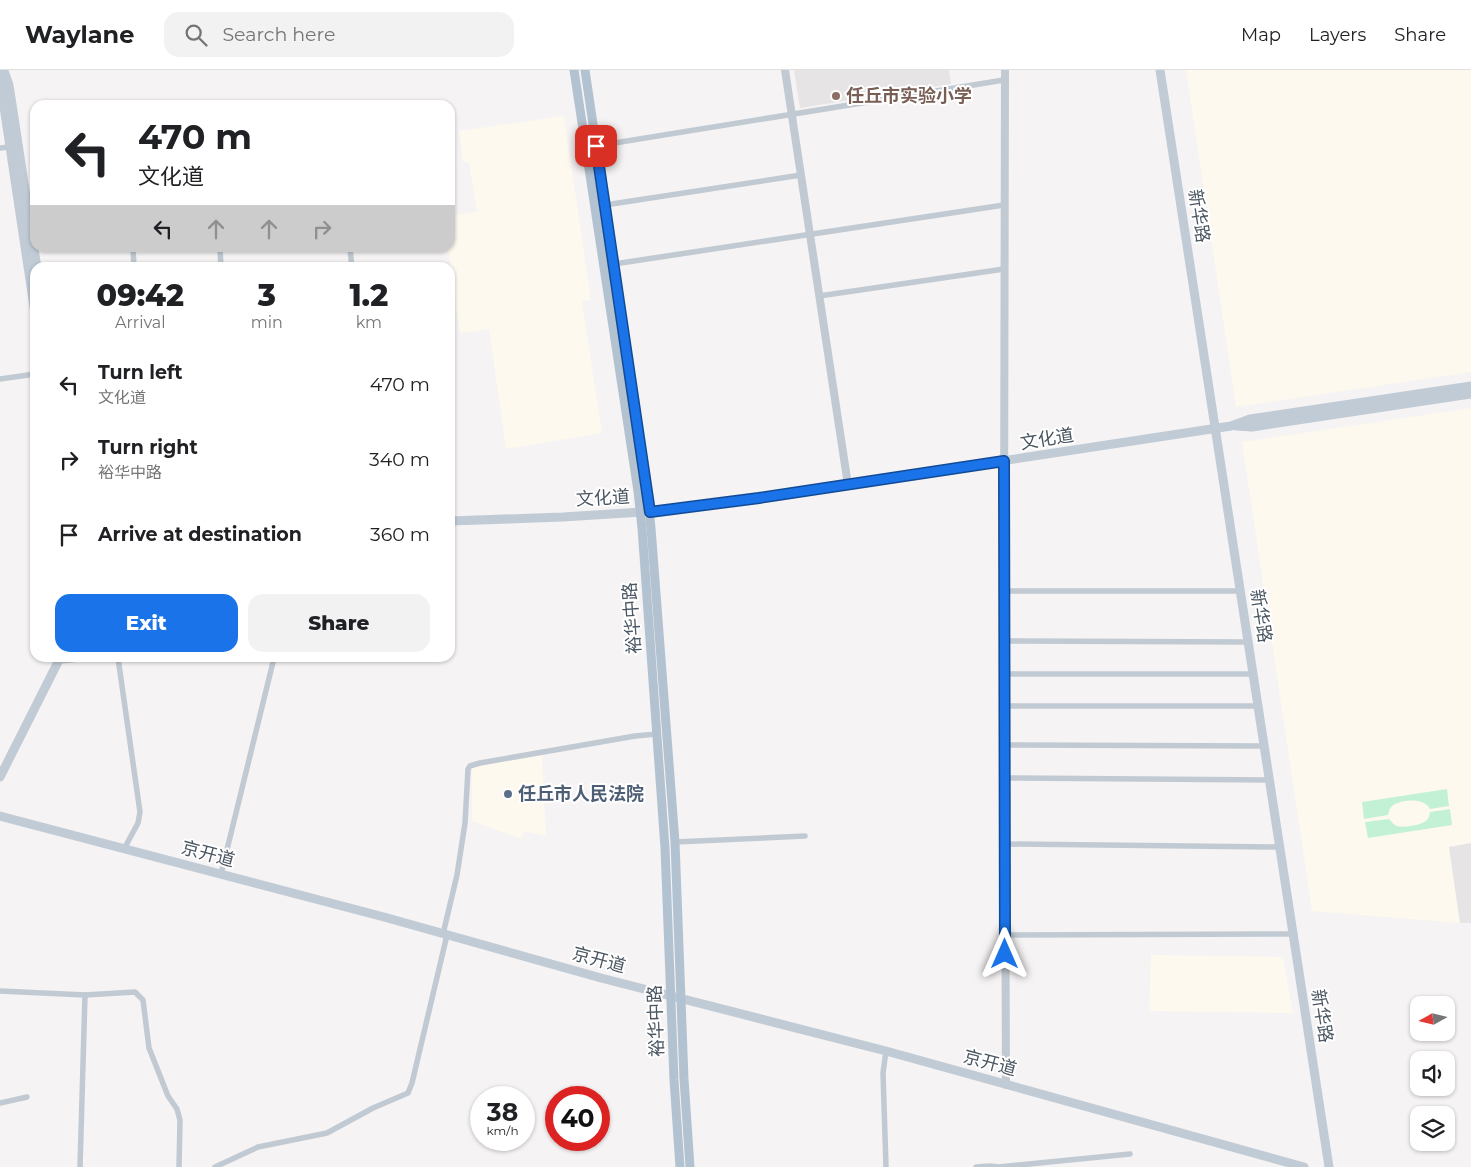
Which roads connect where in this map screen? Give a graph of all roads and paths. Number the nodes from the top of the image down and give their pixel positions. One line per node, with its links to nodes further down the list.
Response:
1 (4, 70): 10 (main road); 14 (main road)
2 (574, 70): 28 (main road, 裕华中路)
3 (585, 70): 9 (main road, 裕华中路)
4 (785, 70): 8 (street)
5 (1005, 70): 7 (street)
6 (1160, 70): 25 (main road, 新华路)
7 (1004, 80): 8 (street); 13 (street)
8 (792, 114): 9 (street); 11 (street)
9 (596, 146): 12 (main road, 裕华中路)
10 (5, 148): 18 (main road)
11 (801, 175): 12 (street); 15 (street)
12 (605, 205): 16 (main road, 裕华中路)
13 (1004, 205): 15 (street); 17 (street)
14 (30, 228)
15 (810, 234): 16 (street); 19 (street)
16 (614, 264): 28 (main road, 裕华中路)
17 (1004, 269): 19 (street); 26 (street)
18 (30, 286)
19 (820, 296): 27 (street)
20 (30, 375): 21 (street)
21 (0, 379)
22 (1471, 386): 24 (main road, 文化道)
23 (1471, 394): 24 (main road, 文化道)
24 (1231, 426): 25 (main road, 文化道)
25 (1215, 428): 26 (main road, 文化道); 31 (main road, 新华路)
26 (1004, 461): 27 (main road, 文化道); 30 (street)
27 (848, 485): 28 (main road, 文化道)
28 (645, 512): 29 (main road, 文化道); 41 (main road, 裕华中路); 49 (main road, 裕华中路)
29 (455, 520)
30 (1004, 591): 31 (street); 32 (street)
31 (1240, 591): 33 (main road, 新华路)
32 (1004, 641): 33 (street); 37 (street)
33 (1248, 642): 38 (main road, 新华路)
34 (58, 662): 44 (main road)
35 (119, 662): 52 (street)
36 (273, 662): 53 (street)
37 (1004, 674): 38 (street); 39 (street)
38 (1253, 674): 40 (main road, 新华路)
39 (1004, 706): 40 (street); 42 (street)
40 (1258, 706): 43 (main road, 新华路)
41 (657, 734): 54 (street); 59 (main road, 裕华中路)
42 (1004, 745): 43 (street); 45 (street)
43 (1264, 746): 46 (main road, 新华路)
44 (0, 777)
45 (1004, 778): 46 (street); 50 (street)
46 (1270, 780): 51 (main road, 新华路)
47 (0, 816): 52 (main road, 京开道)
48 (805, 836): 49 (street)
49 (675, 842): 60 (main road, 裕华中路)
50 (1005, 844): 51 (street); 56 (street)
51 (1280, 847): 55 (main road, 新华路)
52 (124, 849): 53 (main road, 京开道)
53 (221, 874): 54 (main road, 京开道)
54 (445, 934): 59 (main road, 京开道); 68 (street)
55 (1293, 934): 56 (street); 74 (main road, 新华路)
56 (1005, 935): 62 (street)
57 (0, 991): 58 (street)
58 (85, 995): 66 (street); 67 (street)
59 (671, 996): 60 (main road, 京开道); 69 (main road, 裕华中路)
60 (681, 998): 61 (main road, 京开道); 70 (main road, 裕华中路)
61 (886, 1051): 62 (main road, 京开道); 71 (street)
62 (1006, 1085): 73 (main road, 京开道)
63 (27, 1096): 64 (street)
64 (0, 1102)
65 (1130, 1154): 72 (street)
66 (80, 1167)
67 (179, 1167)
68 (215, 1167)
69 (680, 1167)
70 (690, 1167)
71 (886, 1167)
72 (976, 1167)
73 (1304, 1167)
74 (1329, 1167)

